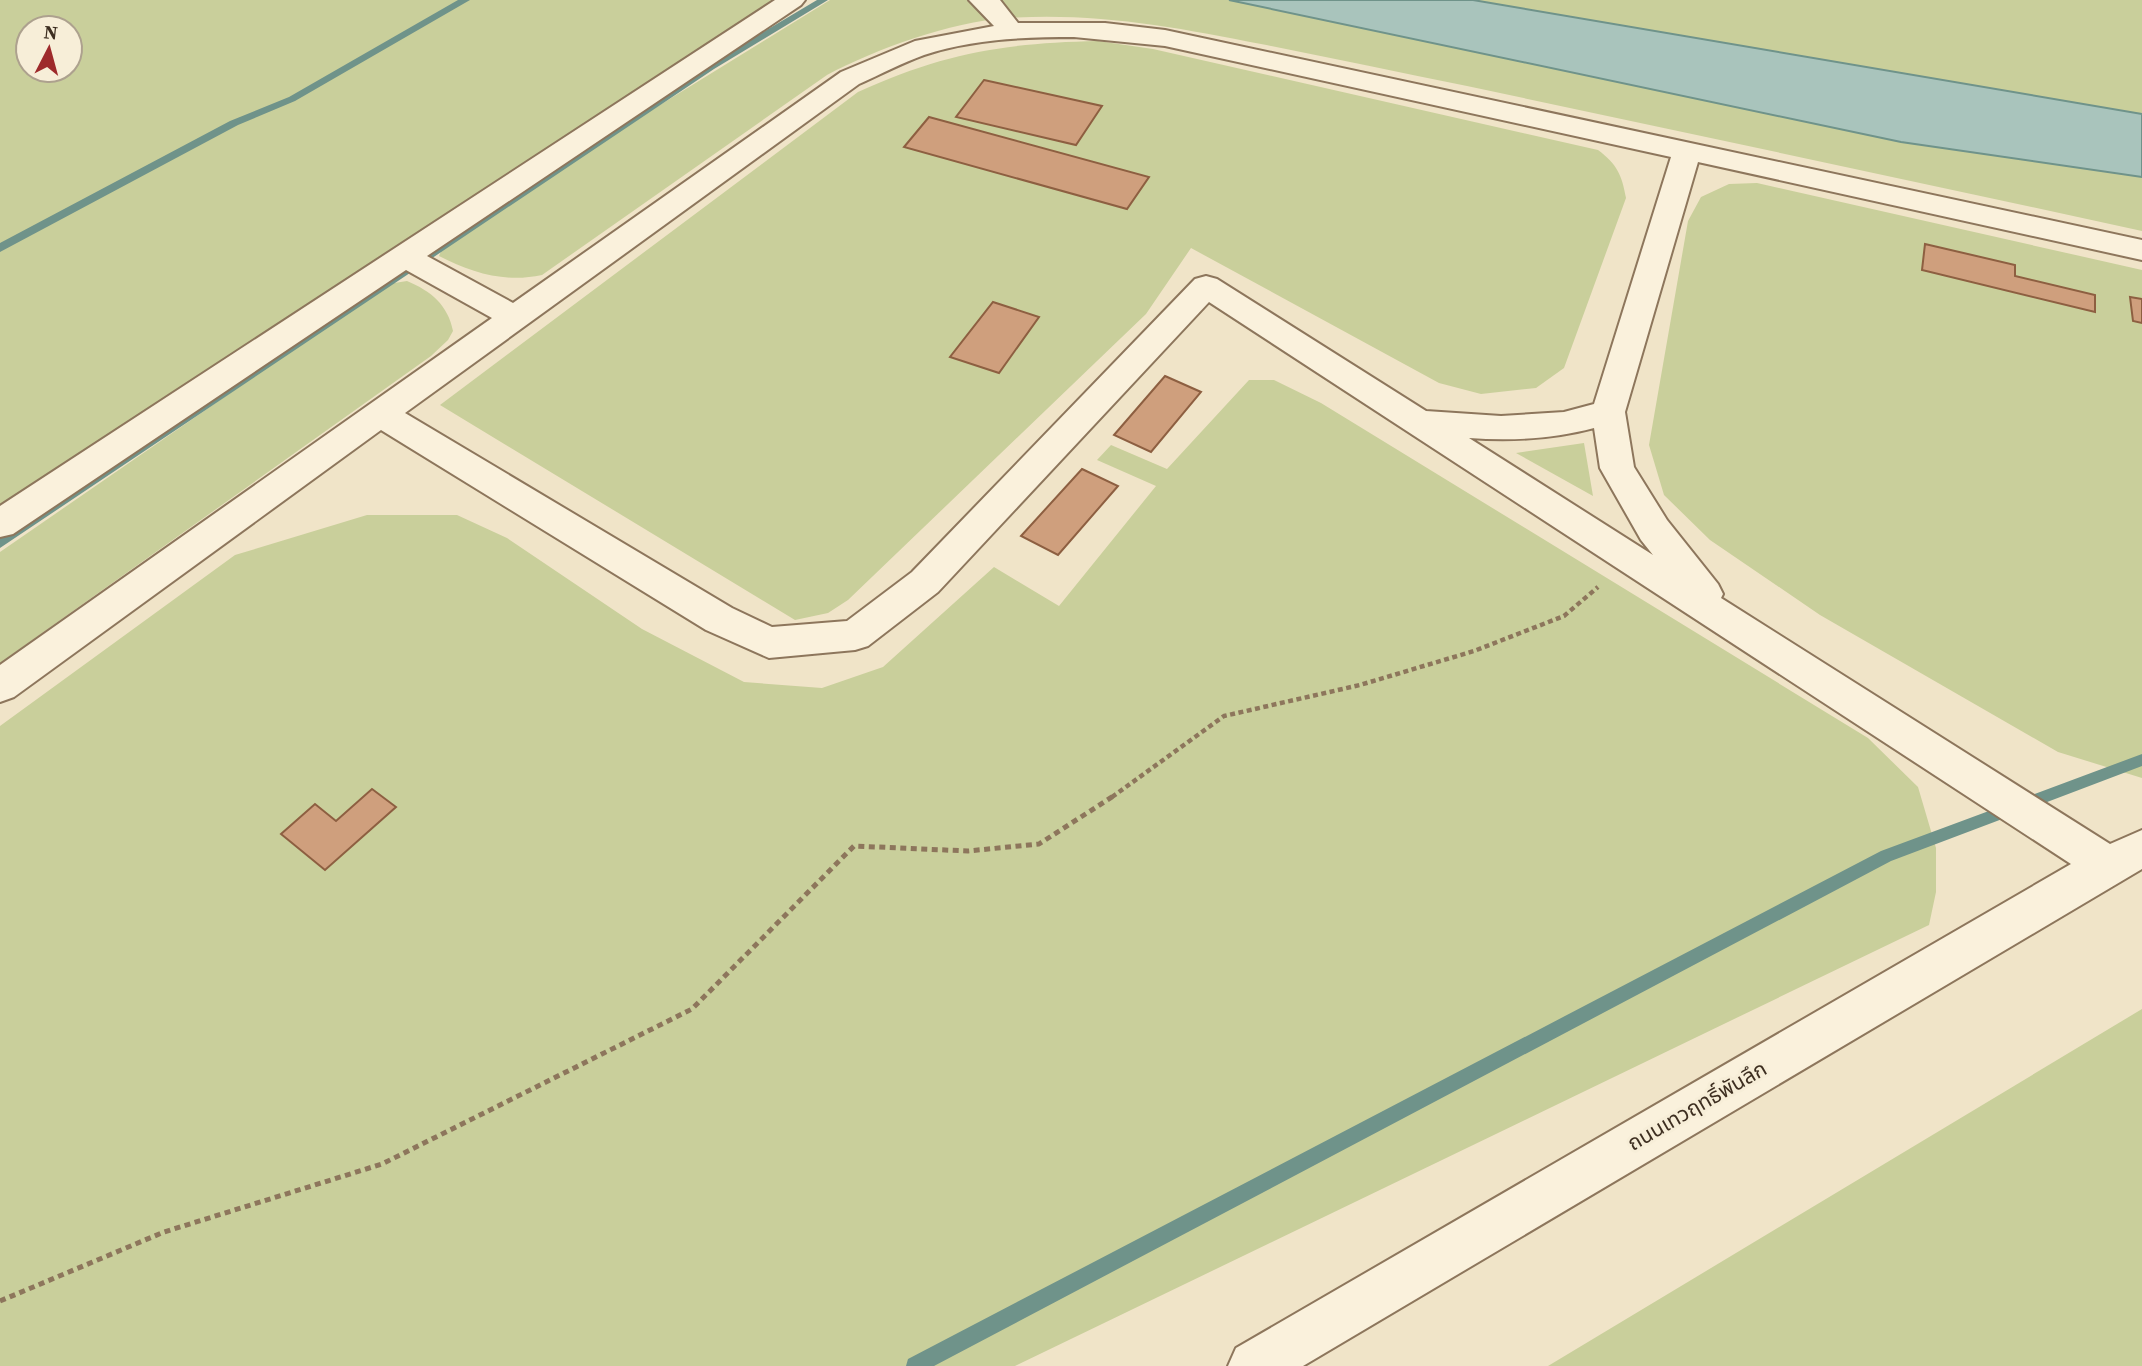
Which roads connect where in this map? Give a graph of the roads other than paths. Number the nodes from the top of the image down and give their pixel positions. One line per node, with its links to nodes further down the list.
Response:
1 (792, 0): 6 (street)
2 (982, 0): 3 (street)
3 (1012, 32): 4 (street); 7 (street)
4 (1687, 151): 5 (street); 8 (street)
5 (2142, 250)
6 (409, 259): 7 (street); 11 (street)
7 (515, 318): 9 (street)
8 (1608, 412): 10 (street); 12 (street)
9 (380, 414): 10 (street); 13 (street)
10 (1417, 422): 12 (street)
11 (0, 524)
12 (1732, 624): 14 (street)
13 (0, 686)
14 (2125, 857): 15 (street, ถนนเทวฤทธิ์พันลึก)
15 (1254, 1366)

